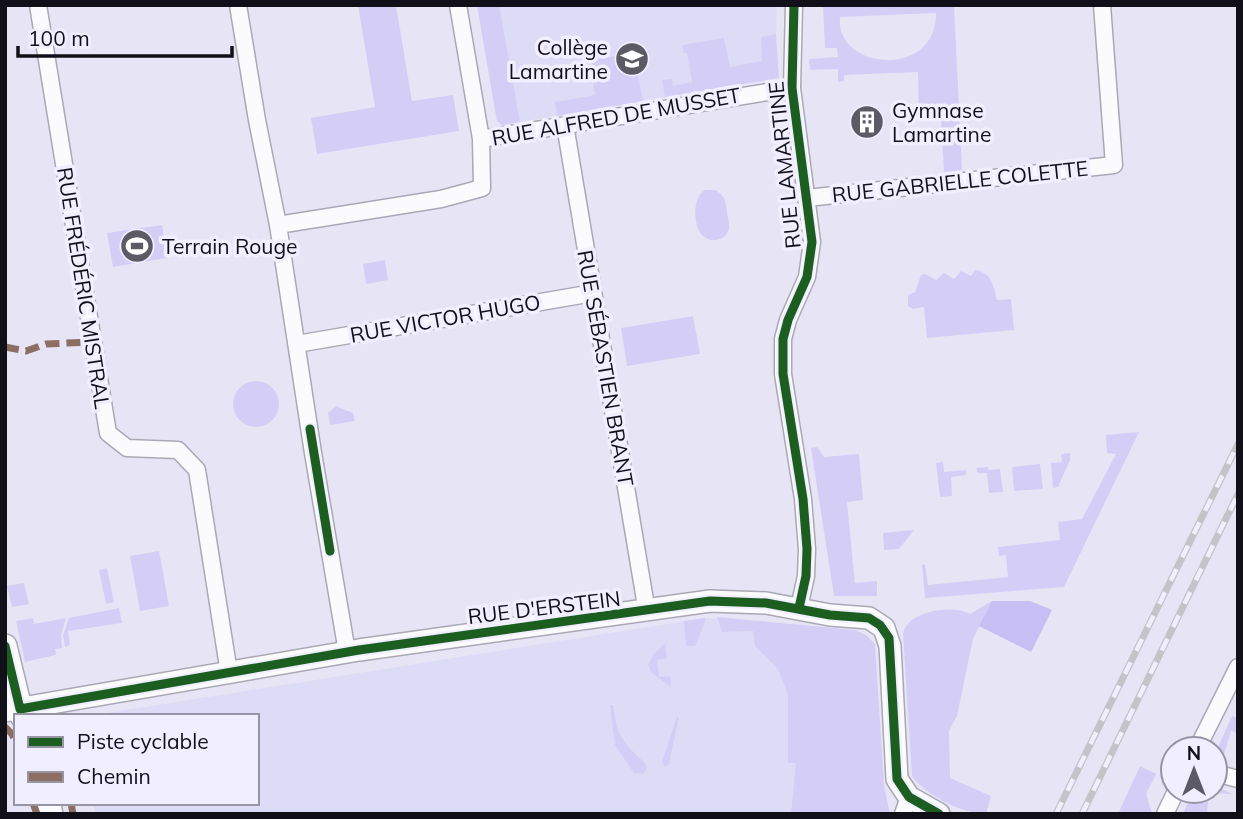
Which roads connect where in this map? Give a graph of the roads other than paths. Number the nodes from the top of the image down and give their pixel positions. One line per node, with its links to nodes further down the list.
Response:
1 (37, 5): 18 (street, RUE FRÉDÉRIC MISTRAL)
2 (238, 5): 10 (street)
3 (458, 5): 8 (street)
4 (794, 5): 6 (street, RUE LAMARTINE)
5 (1102, 5): 9 (street, RUE GABRIELLE COLETTE)
6 (792, 88): 7 (street, RUE ALFRED DE MUSSET); 9 (street, RUE LAMARTINE)
7 (565, 125): 8 (street, RUE ALFRED DE MUSSET); 11 (street, RUE SÉBASTIEN BRANT)
8 (481, 139): 10 (street)
9 (807, 198): 13 (street, RUE LAMARTINE)
10 (278, 225): 12 (street)
11 (593, 293): 12 (street, RUE VICTOR HUGO); 14 (street, RUE SÉBASTIEN BRANT)
12 (297, 344): 16 (street)
13 (799, 608): 14 (street, RUE D'ERSTEIN); 21 (street, RUE D'ERSTEIN)
14 (647, 612): 16 (street, RUE D'ERSTEIN)
15 (5, 646): 19 (main road)
16 (347, 652): 18 (street, RUE D'ERSTEIN)
17 (1238, 667): 20 (street)
18 (229, 673): 19 (street, RUE D'ERSTEIN)
19 (16, 712)
20 (1204, 735)
21 (918, 809)

